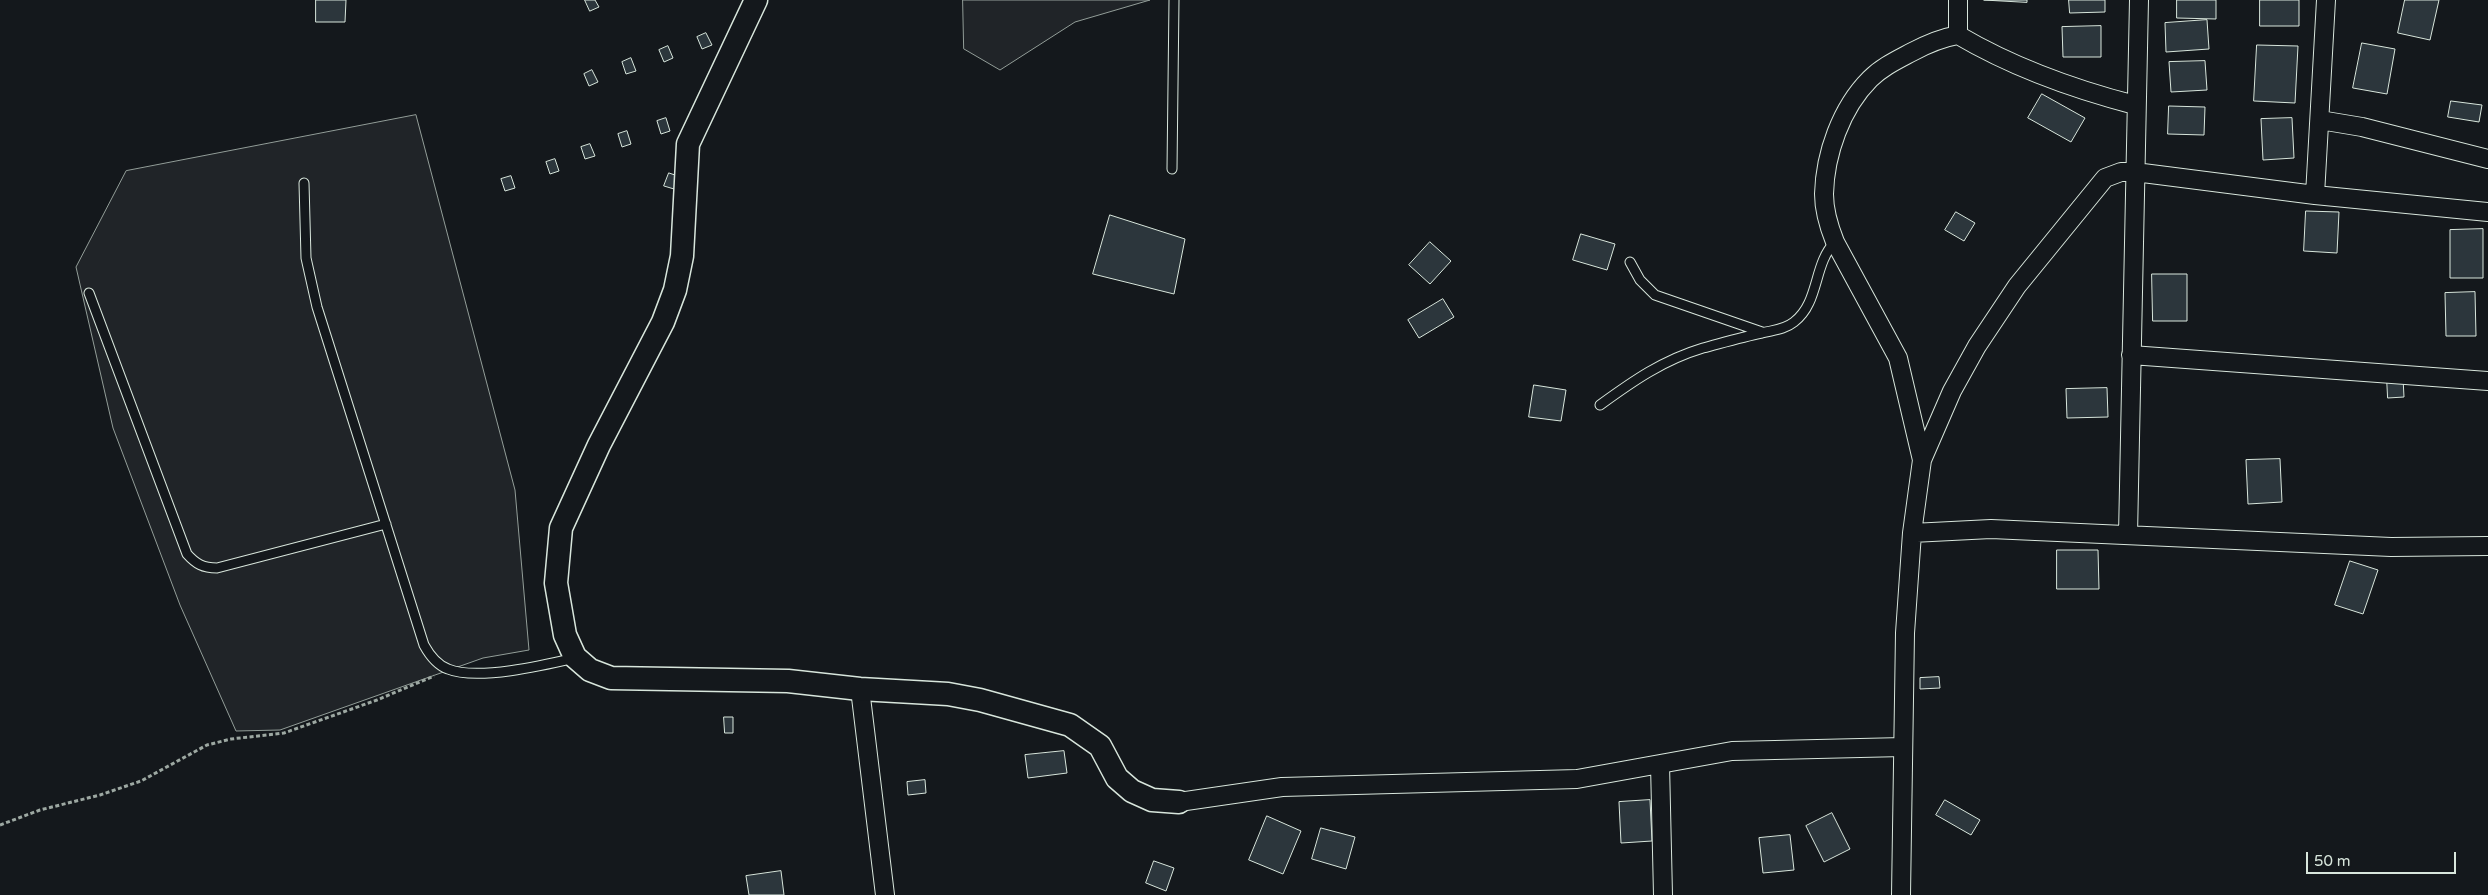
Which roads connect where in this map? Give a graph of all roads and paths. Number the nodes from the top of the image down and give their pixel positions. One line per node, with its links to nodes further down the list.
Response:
1 (756, 0): 27 (street)
2 (1174, 0): 10 (lane)
3 (1958, 0): 6 (street)
4 (2139, 0): 7 (street)
5 (2326, 0): 8 (street)
6 (1958, 35): 7 (street); 15 (street)
7 (2135, 105): 11 (street)
8 (2320, 120): 9 (street); 13 (street)
9 (2488, 159)
10 (1172, 169)
11 (2135, 172): 13 (street); 19 (street); 22 (street)
12 (304, 183): 23 (lane)
13 (2315, 195): 14 (street)
14 (2488, 212)
15 (1835, 242): 18 (lane); 22 (street)
16 (1630, 262): 18 (lane)
17 (89, 293): 23 (lane)
18 (1762, 332): 21 (lane)
19 (2131, 355): 20 (street); 25 (street)
20 (2488, 381)
21 (1600, 405)
22 (1922, 460): 24 (street)
23 (386, 524): 28 (lane)
24 (1912, 533): 25 (street); 30 (street)
25 (2128, 535): 26 (street)
26 (2488, 546)
27 (575, 658): 28 (lane); 29 (street)
28 (448, 669): 33 (path)
29 (860, 689): 32 (street); 34 (street)
30 (1903, 747): 31 (street); 36 (street)
31 (1660, 764): 32 (street); 35 (street)
32 (1179, 802)
33 (0, 825)
34 (885, 895)
35 (1663, 895)
36 (1901, 895)

